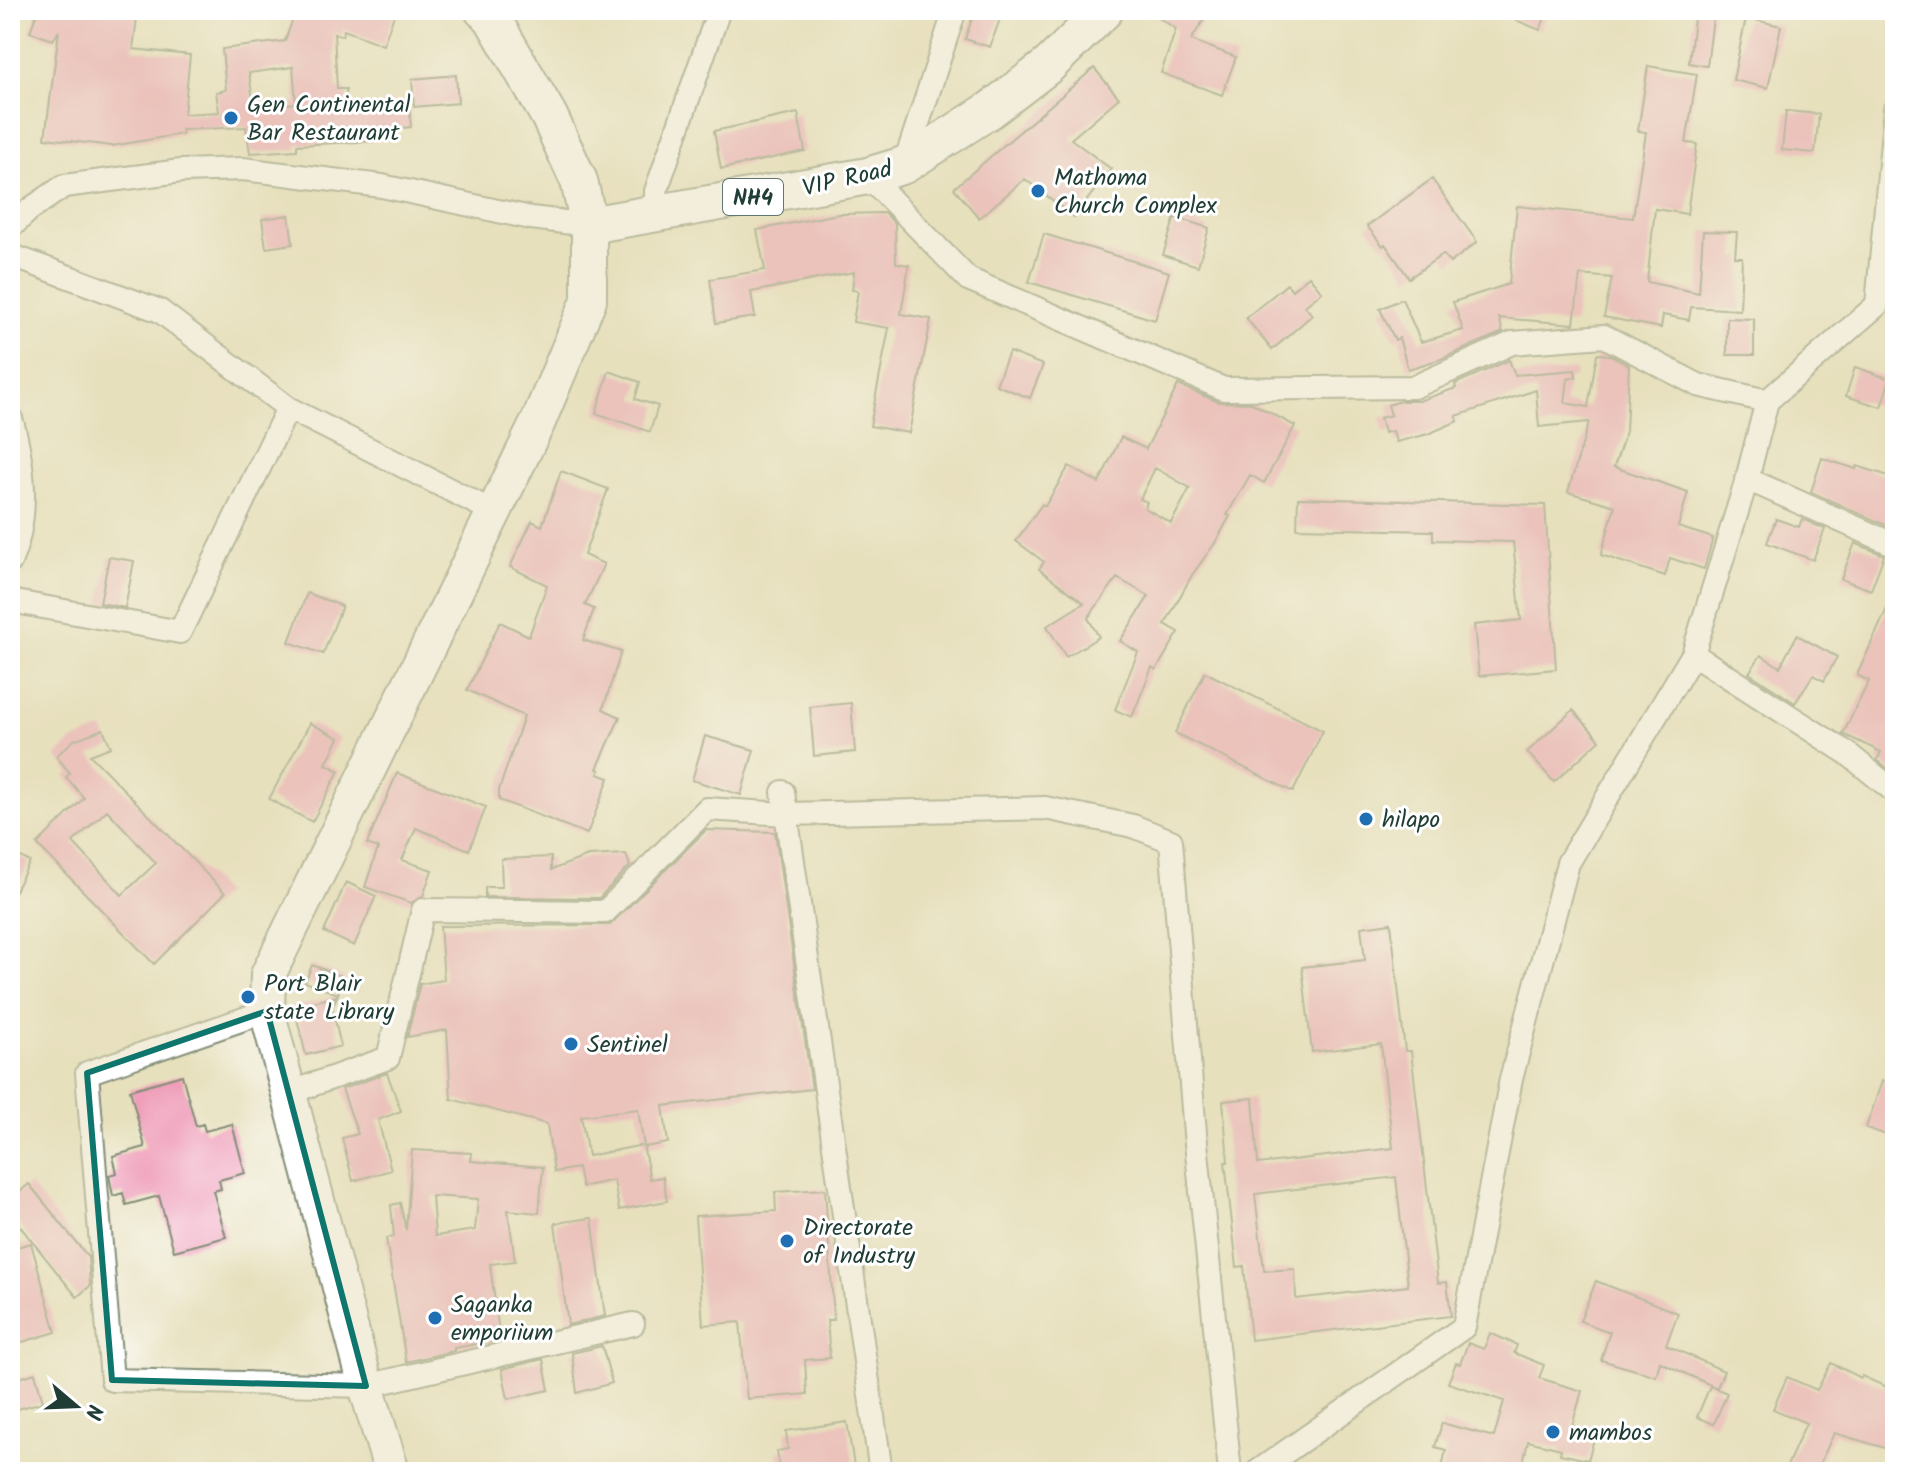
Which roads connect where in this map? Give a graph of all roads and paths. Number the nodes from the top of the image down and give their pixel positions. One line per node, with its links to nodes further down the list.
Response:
1 (483, 10): 9 (highway)
2 (719, 10): 8 (street)
3 (955, 10): 6 (street)
4 (1105, 10): 6 (highway, VIP Road / NH4)
5 (1895, 109): 12 (street)
6 (904, 165): 7 (highway, VIP Road / NH4)
7 (868, 176): 8 (highway, VIP Road / NH4); 12 (street)
8 (656, 214): 9 (highway, VIP Road / NH4)
9 (589, 225): 10 (street); 16 (main road)
10 (10, 228)
11 (10, 255): 13 (street)
12 (1767, 401): 15 (street)
13 (288, 408): 16 (street); 19 (street)
14 (12, 426): 18 (street)
15 (1747, 479): 17 (street); 20 (street)
16 (494, 512): 23 (main road)
17 (1895, 545)
18 (10, 562)
19 (10, 601)
20 (1693, 654): 21 (street); 30 (street)
21 (1895, 792)
22 (784, 803): 24 (street); 28 (street); 29 (street)
23 (267, 1011): 24 (main road); 26 (street)
24 (289, 1093): 26 (main road)
25 (633, 1324): 26 (street)
26 (366, 1386): 27 (main road)
27 (392, 1472)
28 (881, 1472)
29 (1230, 1472)
30 (1257, 1472)

